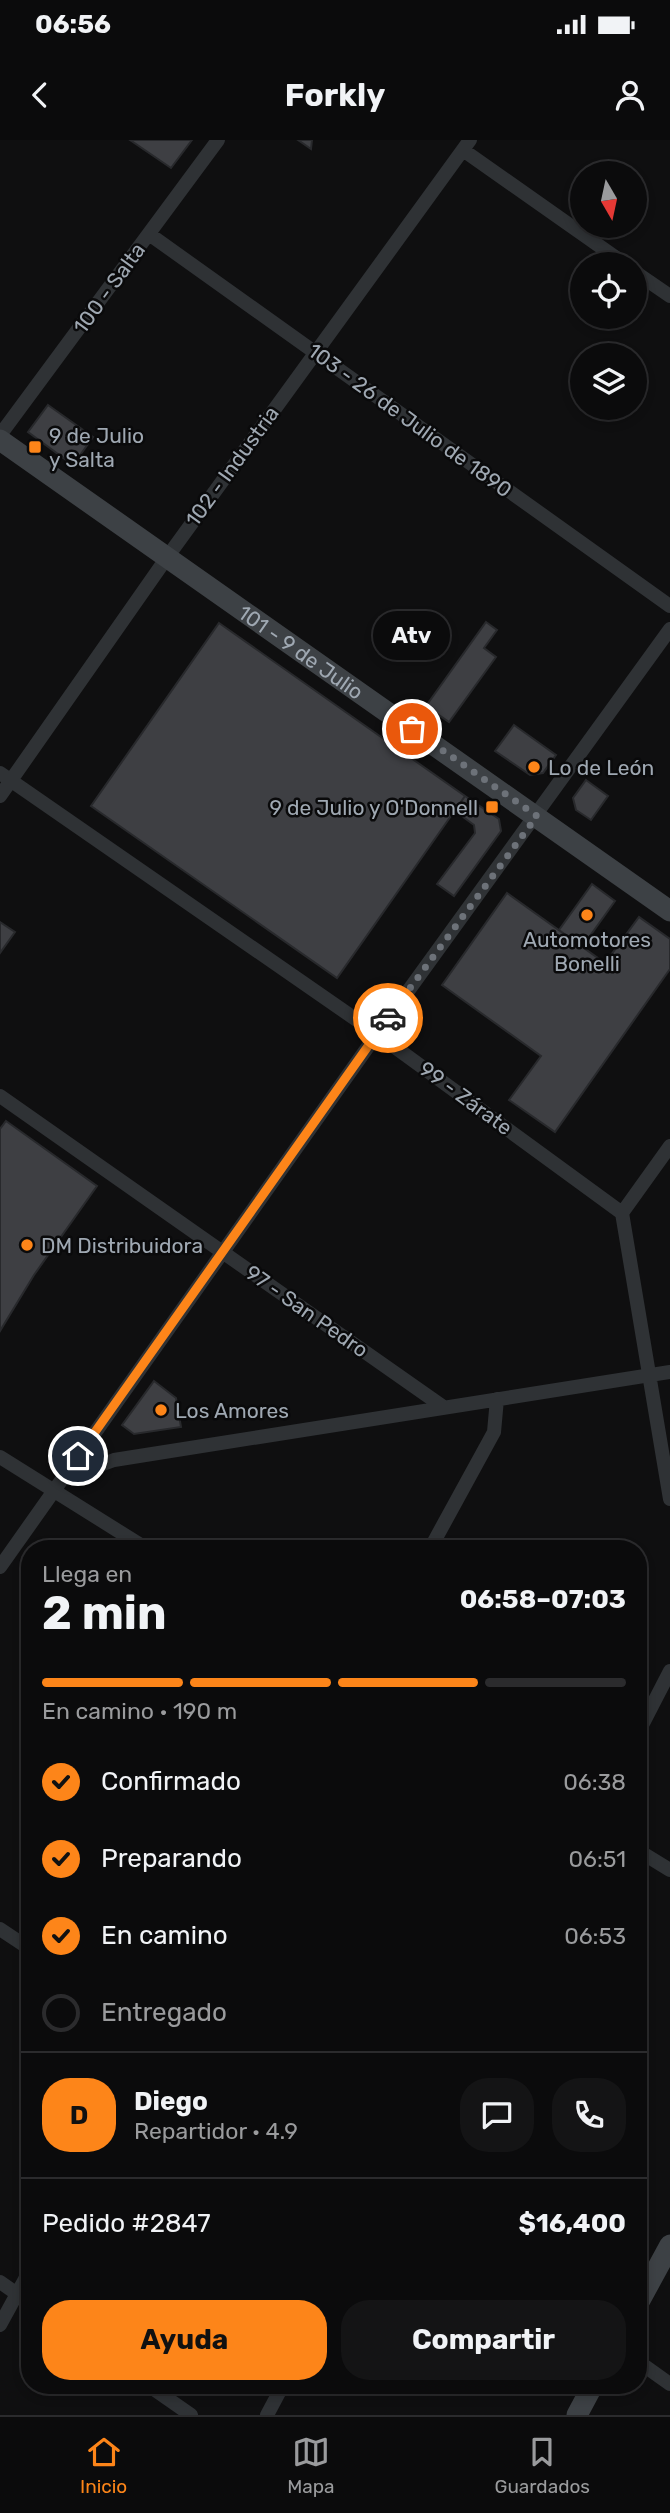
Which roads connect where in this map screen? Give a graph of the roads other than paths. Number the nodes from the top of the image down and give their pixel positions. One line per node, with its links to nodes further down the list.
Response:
1 (218, 140): 3 (street, 100 - Salta)
2 (466, 145): 4 (street); 7 (street, 102 - Industria)
3 (149, 234): 7 (street, 103 - 26 de Julio de 1890); 8 (street, 100 - Salta)
4 (609, 252)
5 (647, 280): 6 (street)
6 (670, 296)
7 (315, 352): 9 (street, 102 - Industria); 10 (street, 103 - 26 de Julio de 1890)
8 (0, 438): 9 (street, 101 - 9 de Julio)
9 (168, 556): 12 (street, 102 - Industria); 14 (street, 101 - 9 de Julio)
10 (670, 606)
11 (670, 629): 14 (street)
12 (6, 777): 13 (street, 102 - Industria); 16 (street, 99 - Zárate)
13 (0, 796)
14 (537, 816): 15 (street, 101 - 9 de Julio); 16 (street)
15 (670, 911)
16 (377, 1034): 19 (street, 99 - Zárate); 20 (street)
17 (0, 1096): 20 (street, 97 - San Pedro)
18 (670, 1146): 19 (street)
19 (622, 1213): 22 (street)
20 (224, 1254): 24 (street, 97 - San Pedro); 26 (street)
21 (670, 1372): 22 (street)
22 (650, 1375): 23 (street); 27 (street)
23 (497, 1399): 24 (street); 29 (street)
24 (442, 1406): 26 (street)
25 (0, 1457): 26 (street)
26 (58, 1484): 28 (street); 30 (street)
27 (670, 1499)
28 (135, 1540)
29 (435, 1540)
30 (0, 1567)
31 (670, 1671): 32 (street)
32 (647, 1716)
33 (647, 1856): 34 (street)
34 (670, 1870)
35 (0, 1929): 36 (street)
36 (21, 1943)
37 (670, 2245): 40 (street)
38 (0, 2282): 41 (street)
39 (21, 2287): 41 (street)
40 (647, 2287)
41 (17, 2294): 42 (street); 43 (street)
42 (21, 2297)
43 (0, 2325)
44 (647, 2368): 45 (street)
45 (670, 2384)
46 (161, 2394): 49 (street)
47 (278, 2394): 50 (street)
48 (588, 2394): 51 (street)
49 (191, 2415)
50 (267, 2415)
51 (577, 2415)

